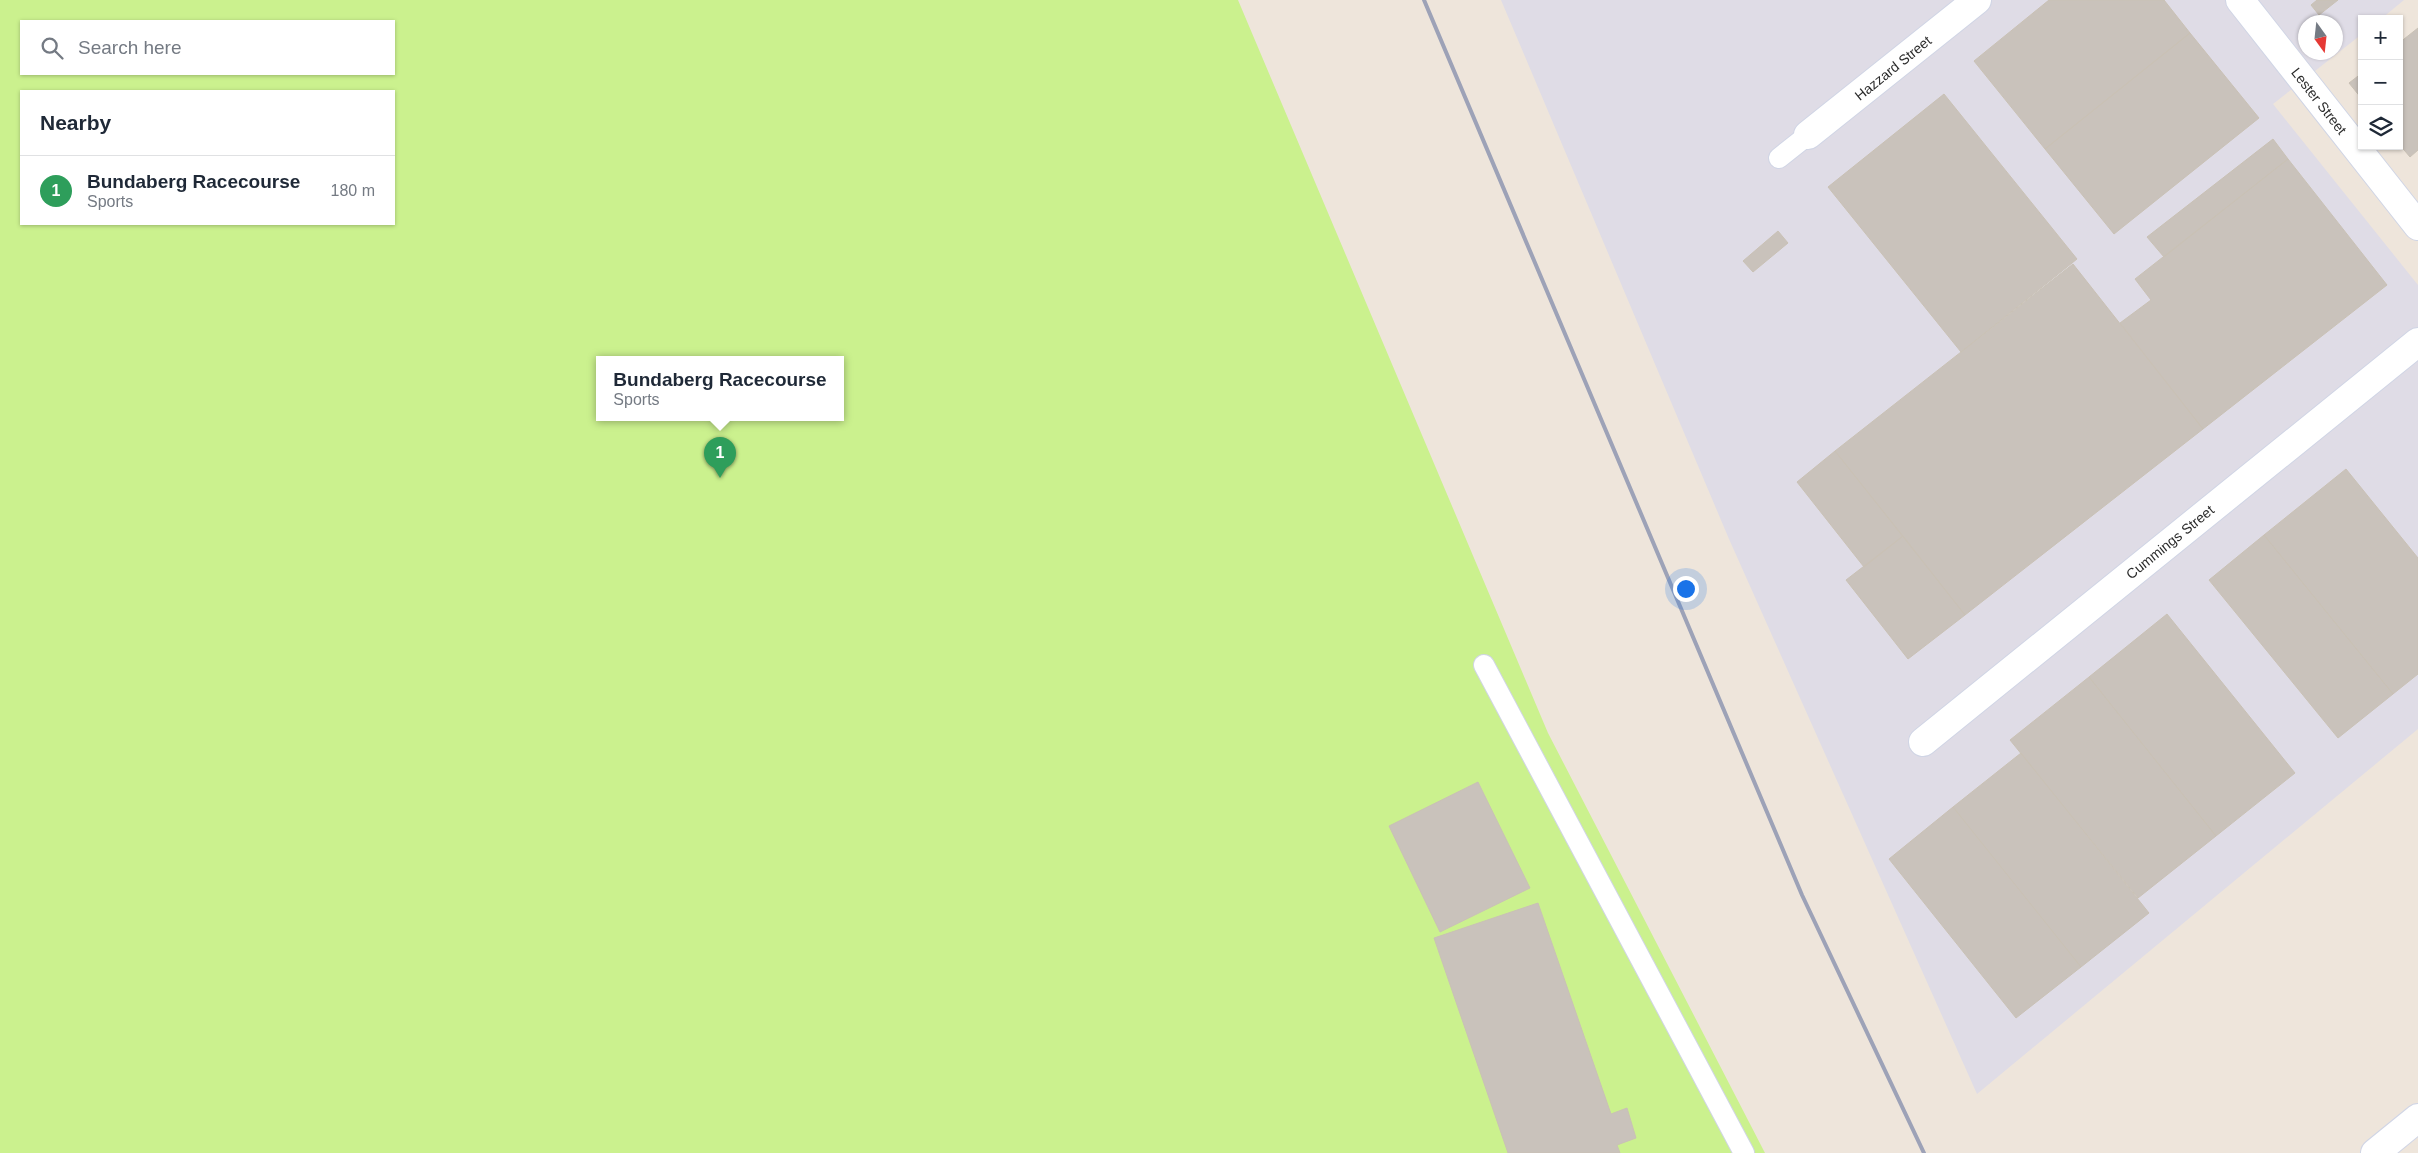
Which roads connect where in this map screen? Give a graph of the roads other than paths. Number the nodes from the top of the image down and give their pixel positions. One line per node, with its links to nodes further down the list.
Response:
1 (1977, 0): 3 (street, Hazzard Street)
2 (2240, 0): 5 (street, Lester Street)
3 (1808, 135): 4 (lane)
4 (1779, 158)
5 (2418, 226)
6 (2418, 342): 8 (street, Cummings Street)
7 (1484, 665): 10 (lane)
8 (1923, 742)
9 (2418, 1118): 11 (street)
10 (1744, 1153)
11 (2375, 1153)

